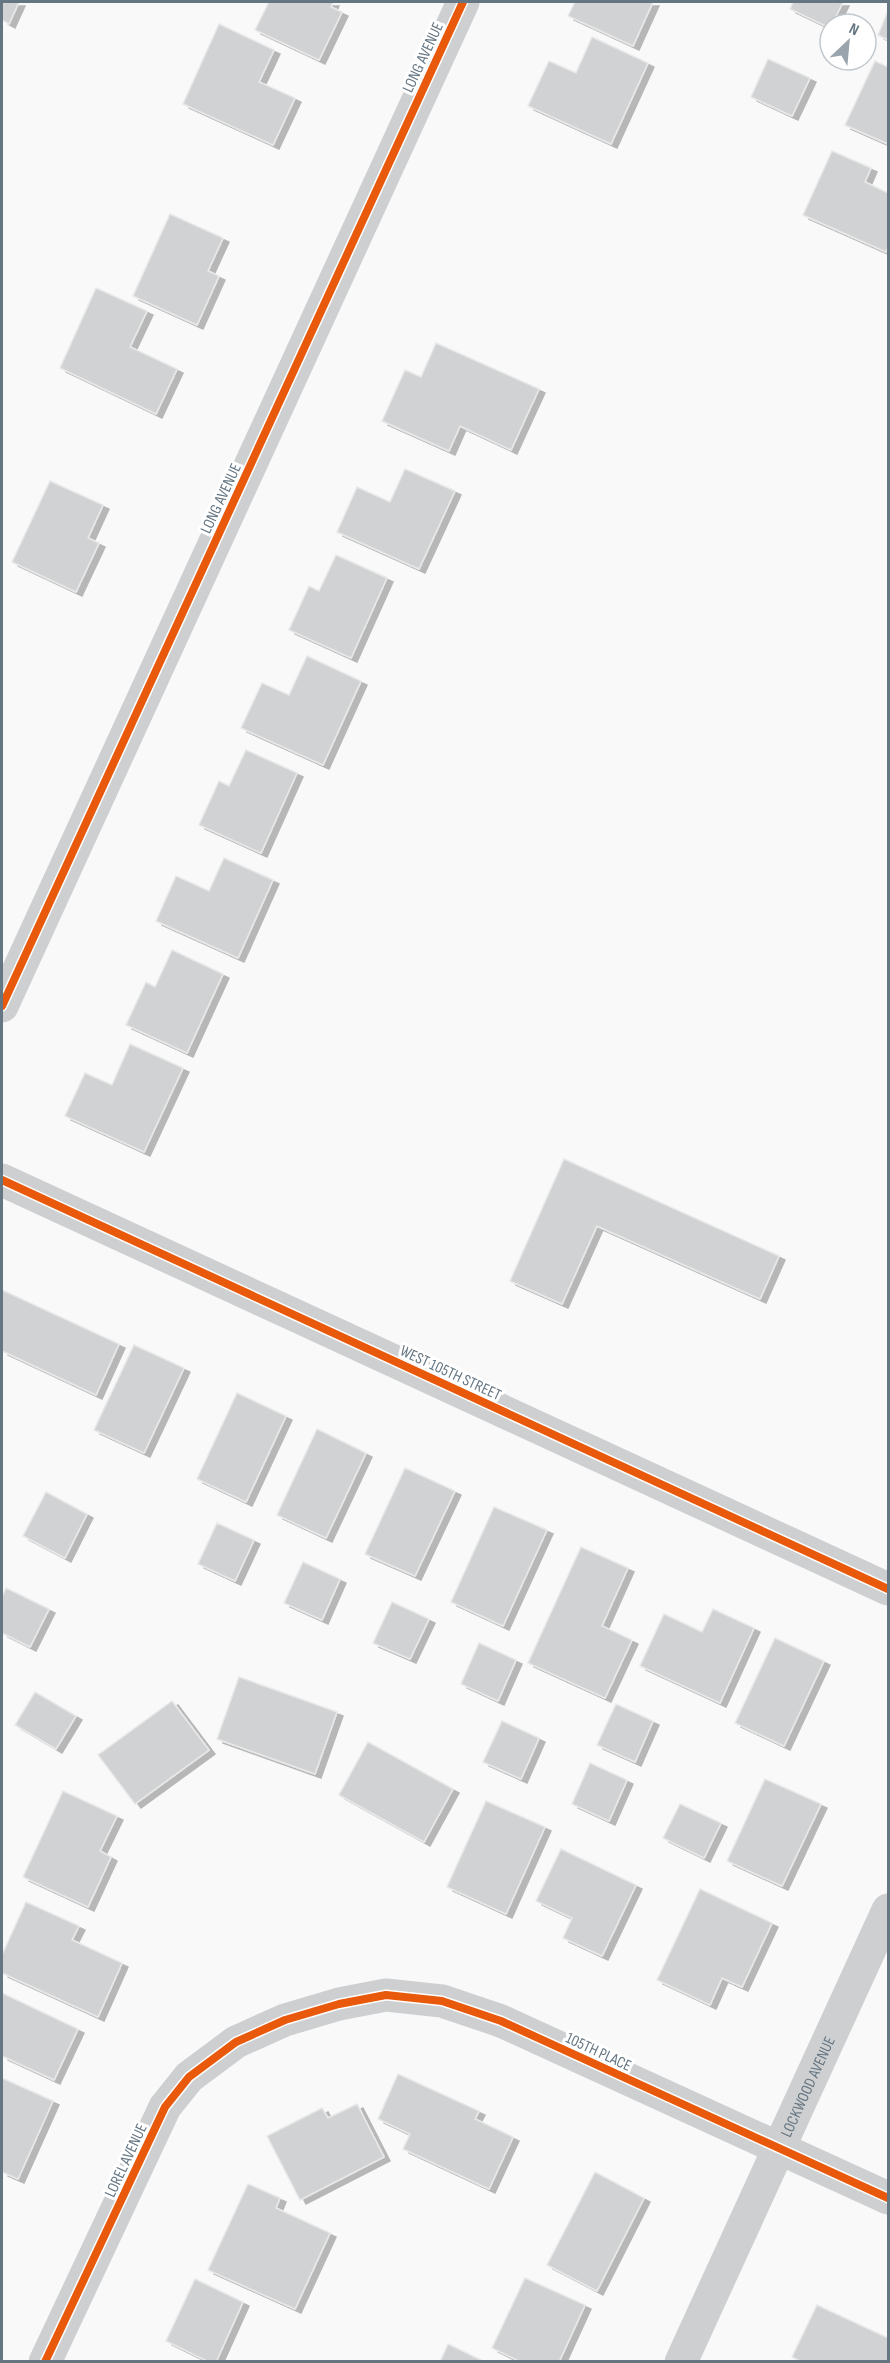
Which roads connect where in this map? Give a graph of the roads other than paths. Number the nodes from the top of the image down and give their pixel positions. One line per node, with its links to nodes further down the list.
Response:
1 (463, 2): 2 (street, LONG AVENUE)
2 (2, 1006)
3 (2, 1180): 4 (street, WEST 105TH STREET)
4 (888, 1589)
5 (888, 1910): 7 (street, LOCKWOOD AVENUE)
6 (285, 2020): 7 (street, 105TH PLACE); 9 (street, LOREL AVENUE)
7 (780, 2148): 8 (street, 105TH PLACE); 10 (street, LOCKWOOD AVENUE)
8 (888, 2198)
9 (45, 2361)
10 (681, 2361)

